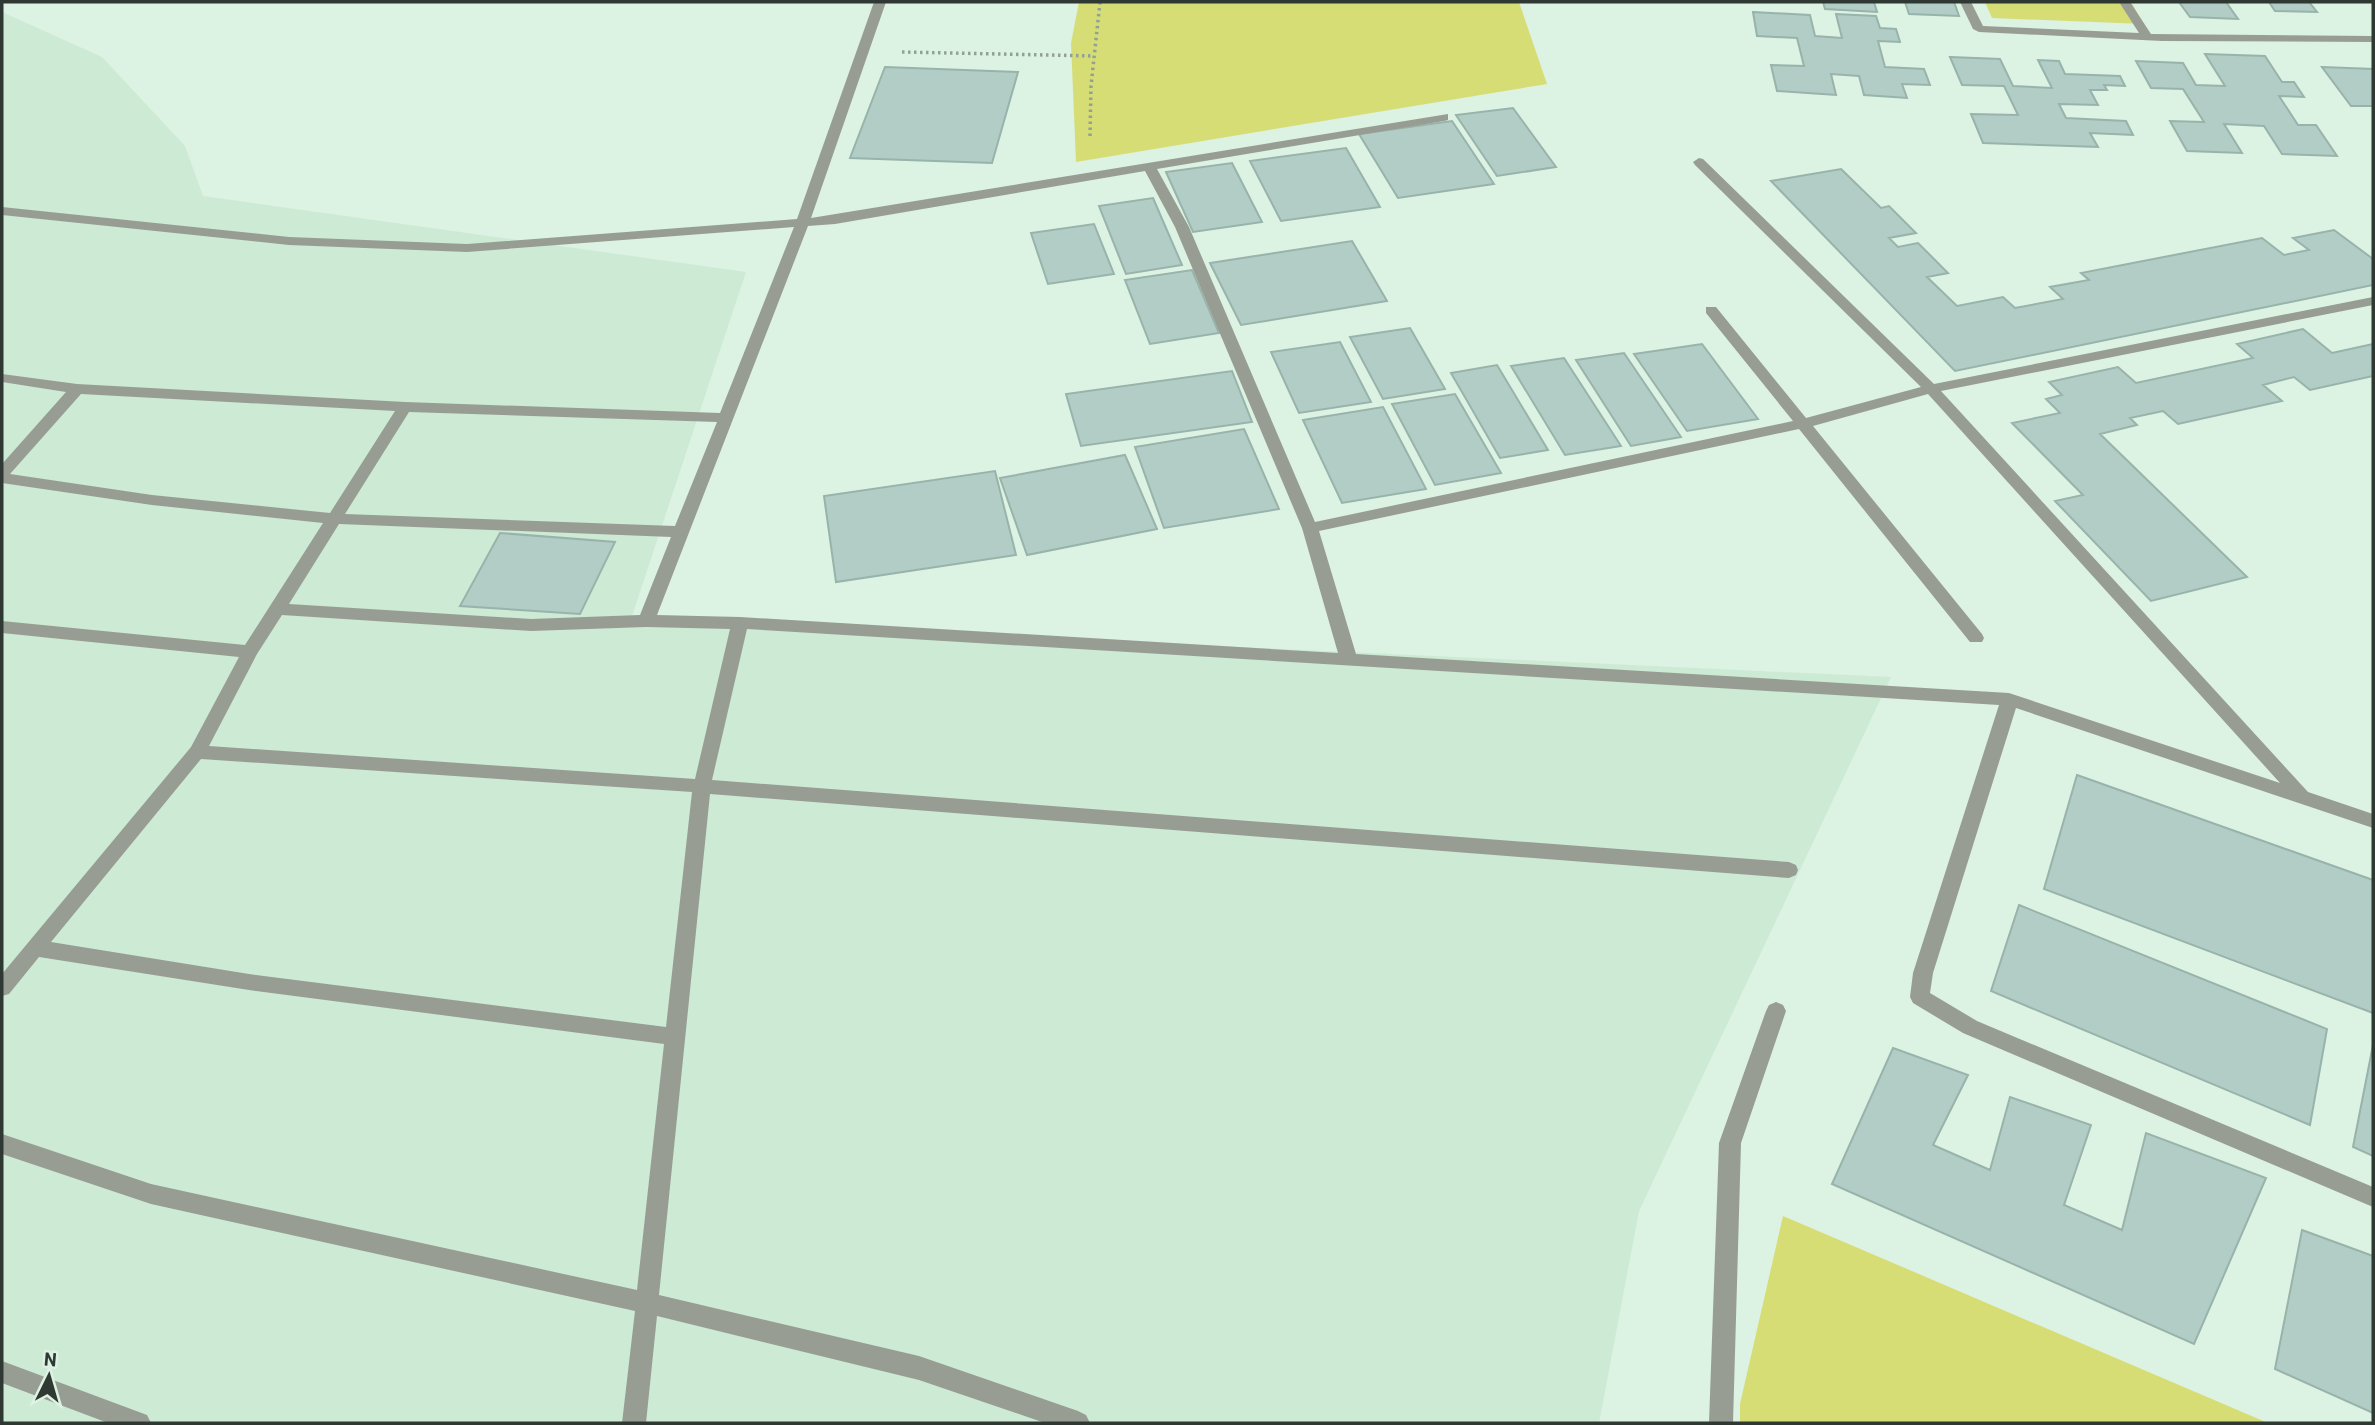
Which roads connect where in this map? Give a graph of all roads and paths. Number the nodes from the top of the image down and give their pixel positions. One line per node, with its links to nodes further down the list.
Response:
1 (880, 2): 7 (street)
2 (1100, 2): 8 (path)
3 (1966, 2): 5 (street)
4 (2125, 2): 5 (street)
5 (2147, 37): 6 (street)
6 (2373, 40)
7 (863, 51): 8 (path); 14 (street)
8 (1094, 56): 10 (path)
9 (1444, 117): 12 (street)
10 (1090, 136)
11 (1699, 162): 19 (street)
12 (1149, 167): 14 (street); 25 (street)
13 (2, 211): 14 (street)
14 (802, 224): 21 (street)
15 (2373, 301): 19 (street)
16 (1711, 310): 22 (street)
17 (2, 377): 18 (street)
18 (77, 389): 20 (street); 23 (street)
19 (1931, 389): 22 (street); 37 (street)
20 (405, 407): 21 (street); 24 (street)
21 (726, 418): 26 (street)
22 (1801, 424): 25 (street); 31 (street)
23 (2, 475): 24 (street)
24 (334, 519): 26 (street); 27 (street)
25 (1310, 528): 33 (street)
26 (681, 532): 28 (street)
27 (277, 608): 28 (street); 32 (street)
28 (646, 621): 29 (street)
29 (740, 623): 33 (street); 36 (street)
30 (2, 627): 32 (street)
31 (1976, 638)
32 (250, 652): 35 (street)
33 (1349, 660): 34 (street)
34 (2009, 699): 37 (street); 45 (street)
35 (197, 752): 36 (street); 40 (street)
36 (702, 786): 39 (street); 43 (street)
37 (2301, 795): 38 (street)
38 (2373, 821)
39 (1789, 870)
40 (35, 948): 41 (street); 43 (street)
41 (2, 988)
42 (1776, 1011): 51 (street)
43 (675, 1037): 46 (street)
44 (2, 1144): 46 (street)
45 (2373, 1197)
46 (647, 1303): 49 (street); 50 (street)
47 (2, 1372): 48 (street)
48 (139, 1423)
49 (634, 1423)
50 (1078, 1423)
51 (1721, 1423)

